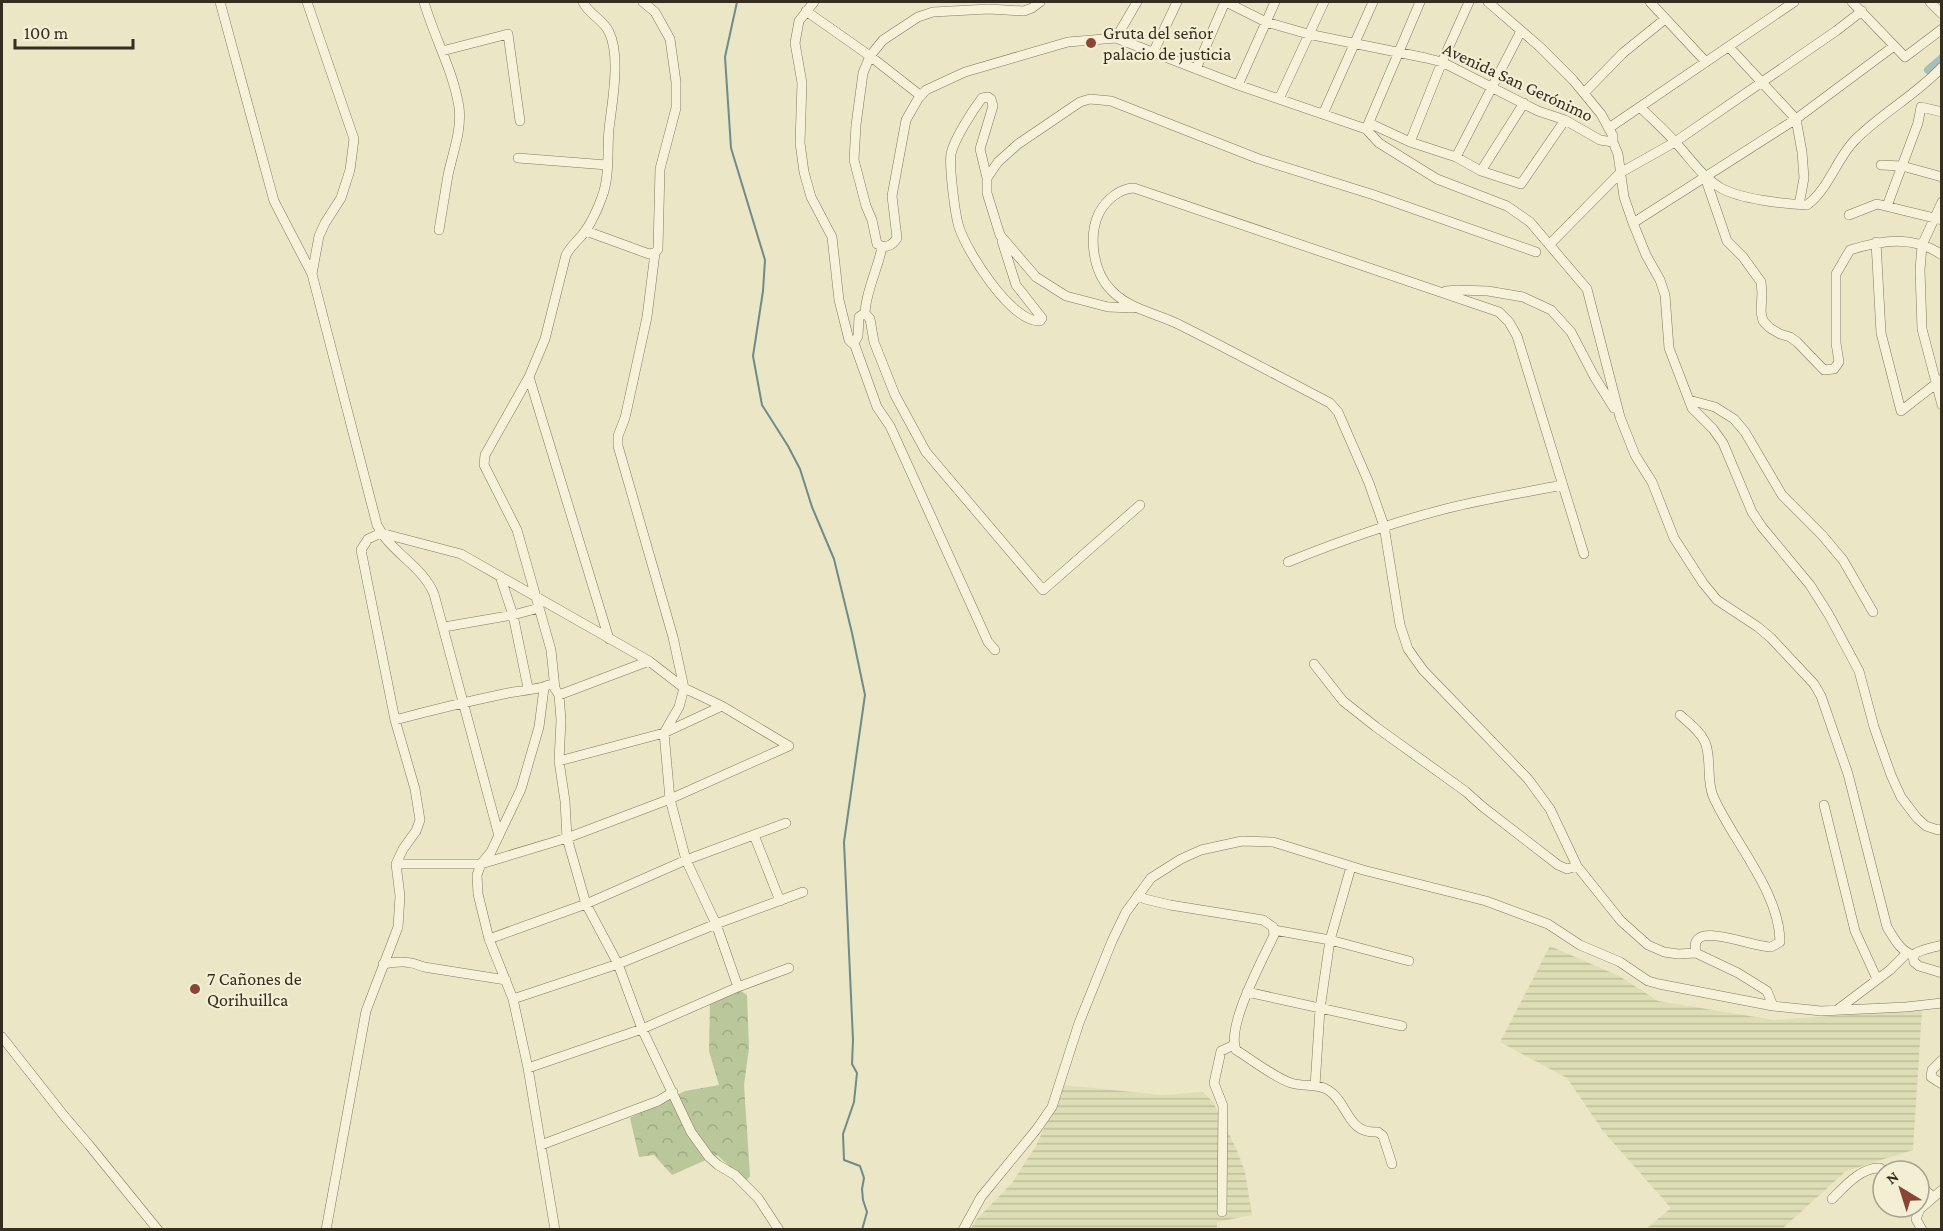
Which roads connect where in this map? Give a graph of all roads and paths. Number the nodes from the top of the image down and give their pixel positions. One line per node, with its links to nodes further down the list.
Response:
1 (220, 2): 85 (street)
2 (307, 2): 85 (street)
3 (424, 2): 33 (street)
4 (583, 2): 61 (street)
5 (643, 2): 83 (street)
6 (814, 2): 21 (street)
7 (1040, 2): 36 (street)
8 (1137, 2): 29 (street)
9 (1177, 2): 34 (street)
10 (1225, 2): 25 (street, Avenida San Gerónimo); 40 (street)
11 (1275, 2): 25 (street)
12 (1324, 2): 28 (street)
13 (1373, 2): 30 (street)
14 (1420, 2): 35 (street)
15 (1469, 2): 37 (street)
16 (1488, 2): 27 (street, Avenida San Gerónimo)
17 (1650, 2): 24 (street)
18 (1794, 2): 32 (street)
19 (1852, 2): 22 (street)
20 (1930, 2): 23 (street)
21 (806, 11): 36 (street); 89 (street)
22 (1862, 11): 31 (street); 41 (street)
23 (1941, 14)
24 (1665, 19): 38 (street); 44 (street)
25 (1266, 22): 28 (street, Avenida San Gerónimo); 42 (street)
26 (1941, 29): 31 (street)
27 (1521, 31): 43 (street); 44 (street, Avenida San Gerónimo)
28 (1308, 34): 30 (street, Avenida San Gerónimo); 46 (street)
29 (1116, 38): 34 (street); 45 (street)
30 (1354, 44): 35 (street, Avenida San Gerónimo); 50 (street)
31 (1894, 46): 51 (street)
32 (1729, 47): 38 (street); 41 (street)
33 (442, 51): 53 (street); 75 (street)
34 (1153, 53): 40 (street)
35 (1399, 53): 37 (street, Avenida San Gerónimo); 54 (street)
36 (870, 56): 45 (street); 81 (street)
37 (1442, 62): 43 (street, Avenida San Gerónimo); 56 (street)
38 (1706, 62): 48 (street)
39 (1941, 68): 70 (street)
40 (1196, 69): 42 (street)
41 (1762, 83): 51 (street); 58 (street)
42 (1238, 85): 46 (street)
43 (1493, 88): 47 (street, Avenida San Gerónimo); 59 (street)
44 (1584, 93): 55 (street, Avenida San Gerónimo)
45 (921, 96): 81 (street)
46 (1279, 99): 50 (street)
47 (1524, 103): 52 (street, Avenida San Gerónimo); 64 (street)
48 (1640, 107): 55 (street); 58 (street)
49 (1941, 112): 63 (street)
50 (1323, 114): 54 (street)
51 (1796, 119): 66 (street); 70 (street)
52 (1565, 120): 57 (street, Avenida San Gerónimo); 64 (street)
53 (520, 121)
54 (1368, 126): 56 (street); 79 (street)
55 (1609, 128): 57 (street, Avenida San Gerónimo)
56 (1410, 142): 59 (street)
57 (1613, 142): 65 (street)
58 (1675, 142): 65 (street); 66 (street)
59 (1456, 157): 64 (street)
60 (518, 158): 61 (street)
61 (607, 165): 76 (street)
62 (1881, 165): 63 (street)
63 (1902, 166): 67 (street); 71 (street)
64 (1481, 171)
65 (1620, 174): 74 (street); 79 (street)
66 (1705, 177): 70 (street); 74 (street); 78 (street)
67 (1941, 177)
68 (987, 178): 77 (street); 77 (street); 82 (street)
69 (1941, 202): 73 (street)
70 (1799, 205)
71 (1887, 206): 72 (street); 73 (street)
72 (1849, 215)
73 (1938, 218): 80 (street)
74 (1633, 223): 92 (street)
75 (439, 230)
76 (585, 231): 83 (street); 90 (street)
77 (1000, 235): 87 (street)
78 (1876, 242): 80 (street); 91 (street)
79 (1550, 244): 94 (street)
80 (1922, 245): 84 (street); 91 (street)
81 (882, 247): 88 (street)
82 (1536, 252)
83 (655, 253): 113 (street)
84 (1941, 255)
85 (312, 274): 98 (street)
86 (1443, 292): 87 (street); 94 (street); 95 (street)
87 (1133, 308): 97 (street)
88 (865, 313): 89 (street); 96 (street)
89 (854, 343): 108 (street)
90 (529, 377): 102 (street); 107 (street)
91 (1938, 381): 93 (street)
92 (1689, 400): 104 (street); 124 (street)
93 (1941, 405)
94 (1620, 417): 143 (street)
95 (1562, 485): 97 (street); 99 (street)
96 (1140, 506)
97 (1384, 526): 100 (street); 131 (street)
98 (381, 533): 101 (street); 106 (street); 118 (street)
99 (1584, 554)
100 (1288, 562)
101 (500, 576): 102 (street); 105 (street)
102 (536, 596): 103 (street); 107 (street)
103 (539, 608): 105 (street); 114 (street)
104 (1873, 612)
105 (513, 615): 106 (street); 111 (street)
106 (444, 627): 115 (street)
107 (609, 639): 109 (street)
108 (995, 650)
109 (649, 662): 113 (street); 114 (street)
110 (1314, 664): 131 (street)
111 (528, 688): 112 (street); 115 (street)
112 (544, 688): 114 (street); 126 (street)
113 (684, 688): 116 (street); 119 (street)
114 (557, 692): 120 (street)
115 (462, 702): 118 (street); 126 (street)
116 (722, 706): 119 (street); 121 (street)
117 (1680, 715): 142 (street)
118 (395, 720): 129 (street)
119 (664, 733): 120 (street); 121 (street)
120 (559, 761): 127 (street)
121 (670, 799): 127 (street); 128 (street)
122 (1824, 805): 150 (street)
123 (786, 823): 125 (street)
124 (1941, 829)
125 (754, 835): 128 (street); 135 (street)
126 (499, 836): 130 (street)
127 (567, 838): 130 (street); 136 (street)
128 (686, 860): 136 (street); 137 (street)
129 (396, 864): 130 (street); 145 (street)
130 (481, 864): 139 (street)
131 (1577, 866): 142 (street)
132 (1351, 867): 134 (street); 140 (street); 155 (street)
133 (803, 892): 135 (street)
134 (1138, 895): 138 (street); 178 (street)
135 (780, 901): 137 (street)
136 (586, 904): 139 (street); 146 (street)
137 (716, 924): 146 (street); 151 (street)
138 (1274, 930): 140 (street); 152 (street)
139 (489, 939): 149 (street)
140 (1330, 940): 144 (street); 156 (street)
141 (1941, 945): 143 (street)
142 (1696, 953): 155 (street)
143 (1910, 954): 148 (street); 150 (street)
144 (1409, 961)
145 (383, 964): 149 (street); 175 (street)
146 (618, 964): 153 (street); 159 (street)
147 (789, 968): 151 (street)
148 (1941, 973)
149 (506, 980): 153 (street)
150 (1877, 980): 157 (street)
151 (738, 987): 159 (street)
152 (1247, 992): 156 (street); 161 (street)
153 (513, 999): 163 (street)
154 (1941, 1003): 157 (street)
155 (1773, 1006): 157 (street)
156 (1320, 1009): 158 (street); 165 (street)
157 (1835, 1012)
158 (1402, 1026)
159 (642, 1029): 163 (street); 166 (street)
160 (2, 1037): 174 (street)
161 (1234, 1045): 165 (street); 173 (street)
162 (1941, 1060): 164 (street)
163 (528, 1068): 167 (street)
164 (1941, 1084)
165 (1315, 1086): 168 (street)
166 (673, 1092): 167 (street); 177 (street)
167 (541, 1145): 176 (street)
168 (1392, 1164)
169 (1871, 1169): 172 (street)
170 (1941, 1190): 171 (street)
171 (1932, 1196): 179 (street)
172 (1832, 1199)
173 (1222, 1212)
174 (158, 1230)
175 (326, 1230)
176 (555, 1230)
177 (779, 1230)
178 (963, 1230)
179 (1922, 1230)

